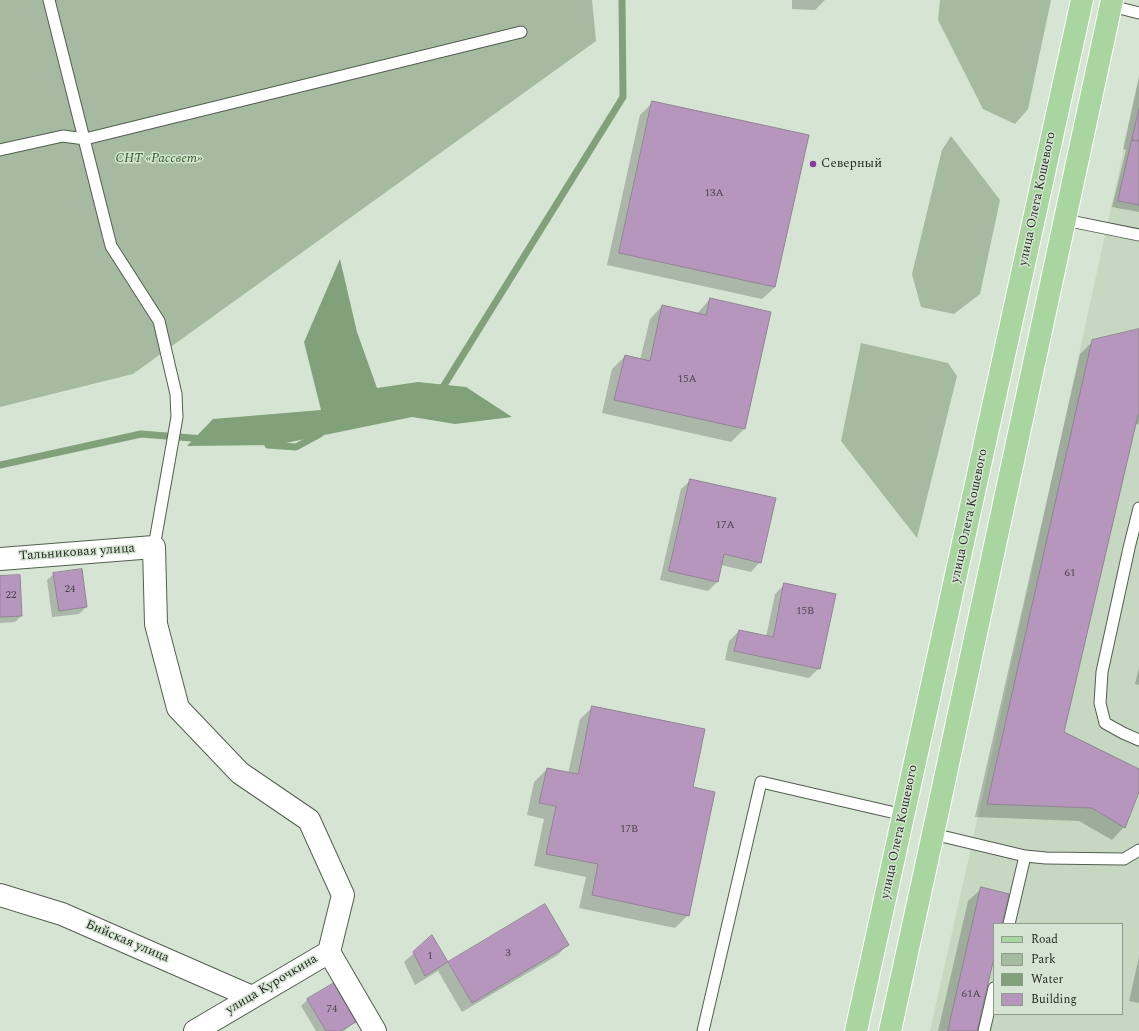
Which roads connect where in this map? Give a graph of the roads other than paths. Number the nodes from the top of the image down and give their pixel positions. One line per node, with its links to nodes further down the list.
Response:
1 (49, 0): 6 (lane)
2 (1082, 0): 8 (main road, улица Олега Кошевого)
3 (1111, 3): 4 (lane); 9 (main road)
4 (1139, 13)
5 (521, 32): 6 (lane)
6 (85, 139): 7 (lane); 12 (lane)
7 (0, 150)
8 (1035, 214): 9 (main road); 15 (main road, улица Олега Кошевого)
9 (1065, 220): 10 (lane); 16 (main road)
10 (1139, 235)
11 (1139, 508): 14 (lane)
12 (154, 547): 13 (street, Тальниковая улица); 21 (street)
13 (0, 559)
14 (1139, 740)
15 (904, 815): 26 (lane); 27 (main road, улица Олега Кошевого)
16 (933, 834): 18 (lane); 28 (main road)
17 (1139, 850): 18 (lane)
18 (1025, 856): 20 (lane)
19 (0, 895): 23 (street, Бийская улица)
20 (1009, 923)
21 (328, 952): 23 (street, улица Курочкина); 25 (street)
22 (993, 992): 29 (lane)
23 (252, 997): 24 (street, улица Курочкина)
24 (195, 1031)
25 (375, 1031)
26 (703, 1031)
27 (856, 1031)
28 (890, 1031)
29 (984, 1031)

